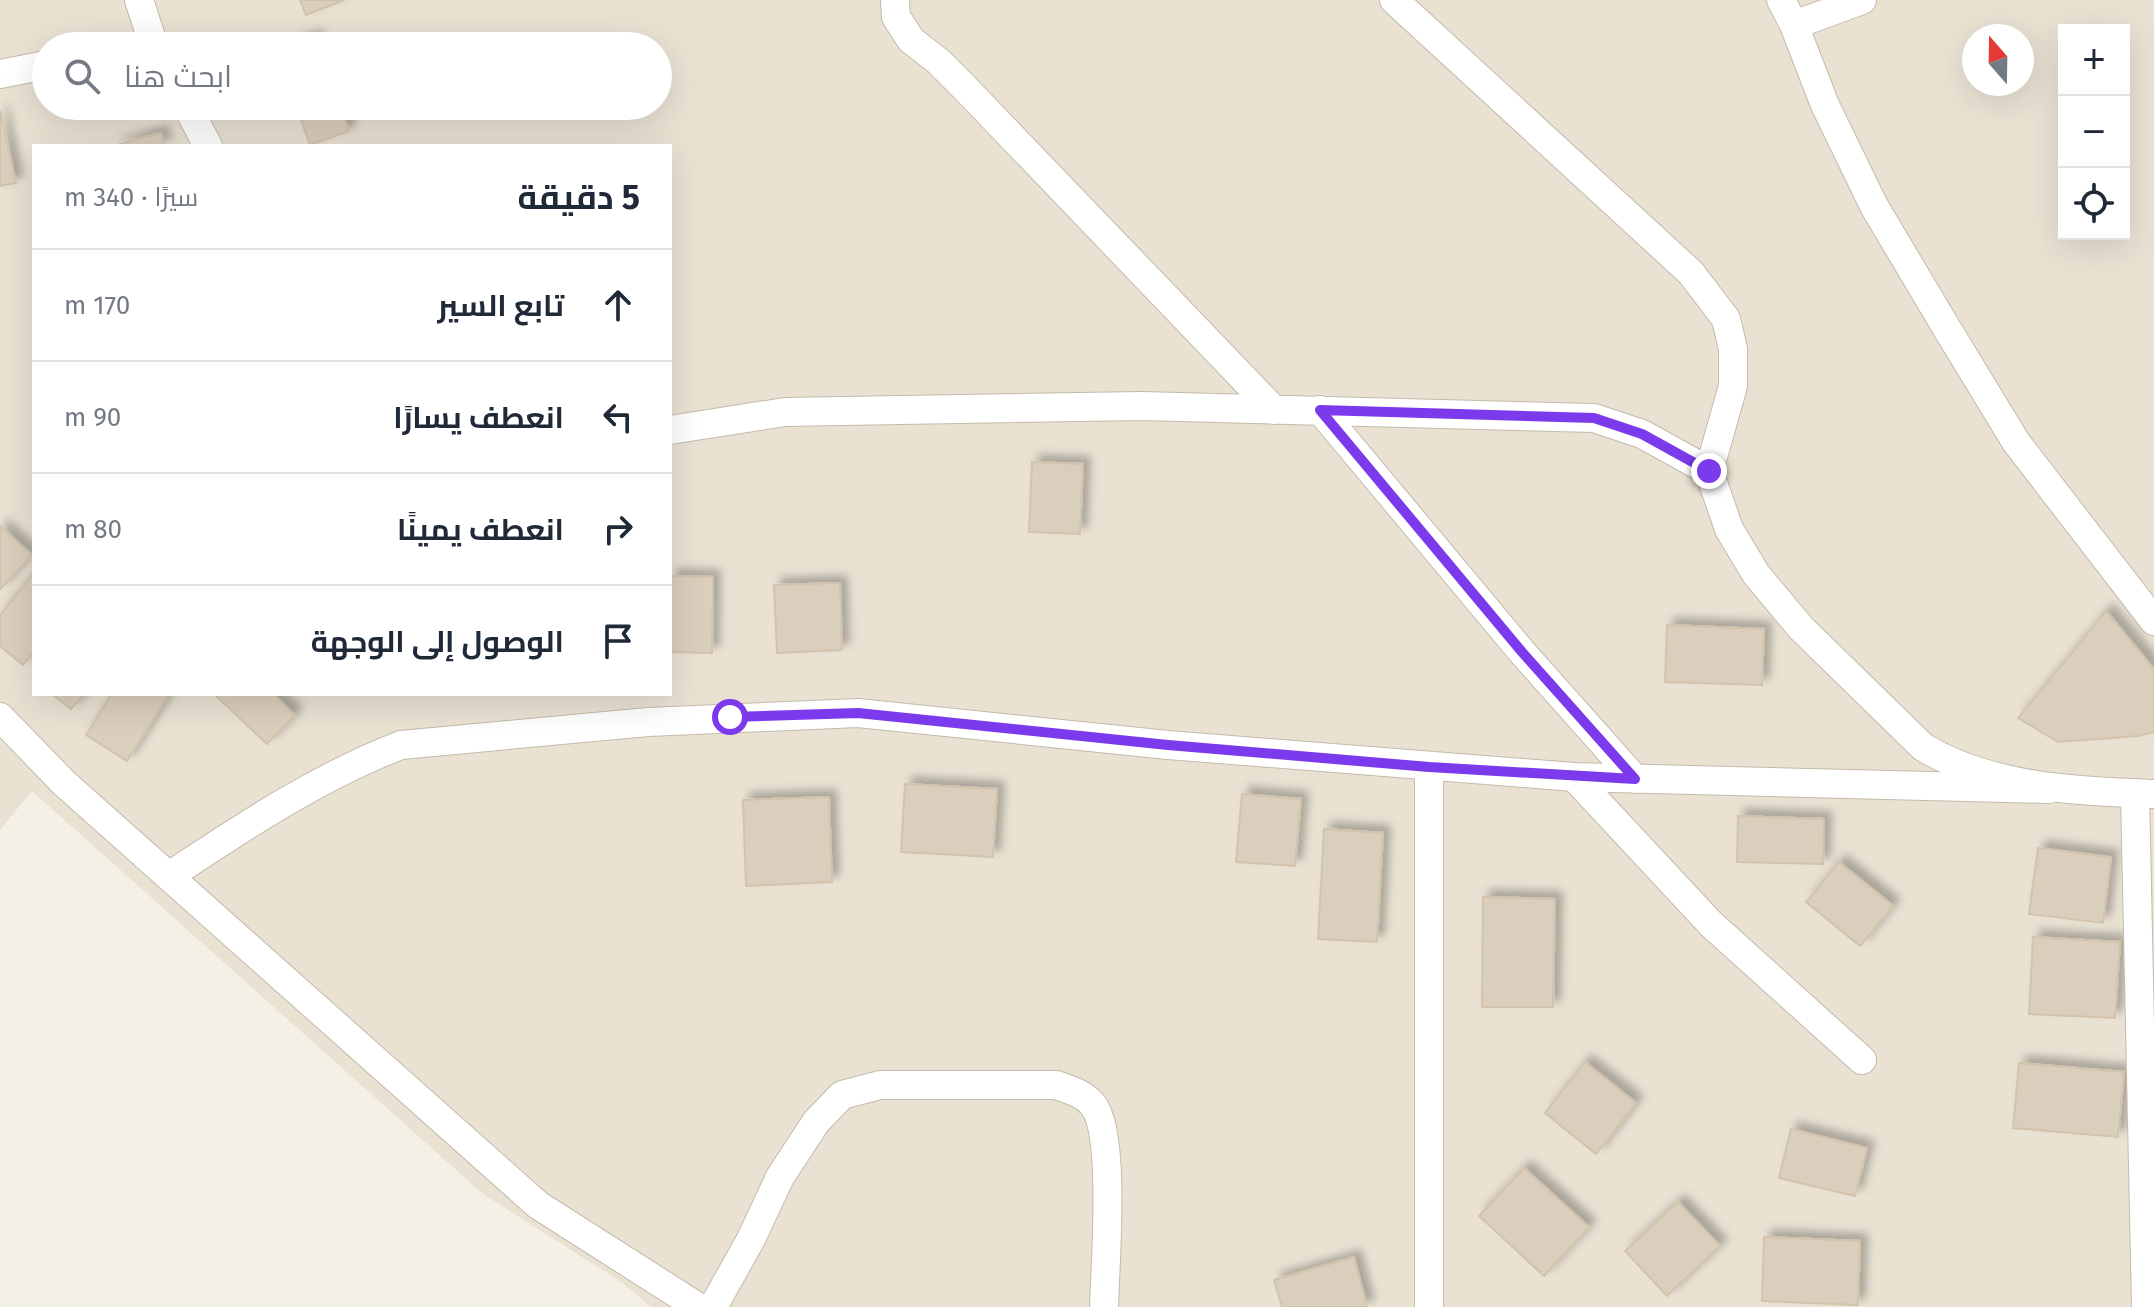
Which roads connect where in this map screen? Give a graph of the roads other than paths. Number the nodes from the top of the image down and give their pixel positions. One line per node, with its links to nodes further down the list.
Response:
1 (139, 0): 6 (street)
2 (895, 0): 11 (street)
3 (1394, 0): 14 (street)
4 (1862, 0): 5 (street)
5 (1788, 12): 15 (street)
6 (147, 32)
7 (32, 68): 8 (street)
8 (0, 74)
9 (194, 120): 10 (street)
10 (207, 144)
11 (1274, 410): 12 (street); 13 (street)
12 (1320, 410): 14 (street); 19 (street)
13 (672, 430)
14 (1709, 471): 20 (street)
15 (2154, 621)
16 (0, 717): 22 (street)
17 (1429, 767): 18 (street); 22 (street); 27 (street)
18 (1574, 777): 19 (street); 23 (street)
19 (1635, 779): 20 (street)
20 (2049, 789): 21 (street)
21 (2144, 794): 28 (street)
22 (169, 876): 24 (street)
23 (1862, 1060)
24 (698, 1307)
25 (713, 1307): 26 (street)
26 (1104, 1307)
27 (1429, 1307)
28 (2146, 1307)

